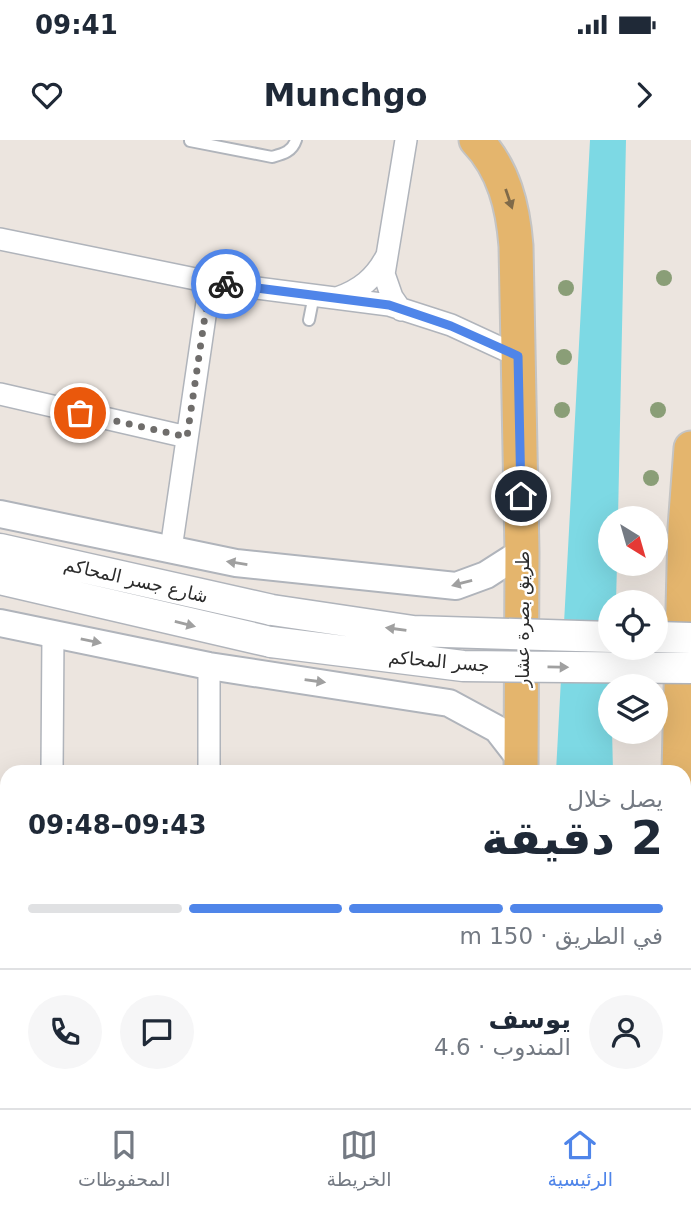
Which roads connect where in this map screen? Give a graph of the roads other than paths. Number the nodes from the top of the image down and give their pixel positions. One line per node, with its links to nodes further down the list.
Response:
1 (296, 140): 4 (lane)
2 (406, 140): 6 (street)
3 (476, 140): 12 (main road, طريق بصرة عشار, one-way to 12)
4 (191, 141)
5 (0, 239): 7 (street)
6 (387, 255): 9 (street); 10 (street)
7 (210, 282): 8 (street); 14 (street)
8 (314, 295): 9 (street); 11 (lane)
9 (335, 298): 10 (street)
10 (401, 310): 12 (street)
11 (309, 320)
12 (518, 356): 20 (main road, طريق بصرة عشار)
13 (0, 394): 14 (street)
14 (187, 437): 19 (street)
15 (691, 449): 17 (main road)
16 (0, 514): 19 (street)
17 (688, 532): 30 (main road)
18 (0, 549): 22 (main road, شارع جسر المحاكم)
19 (171, 549): 20 (street, one-way to 19)
20 (522, 552): 34 (main road, طريق بصرة عشار)
21 (0, 579): 29 (main road, جسر المحاكم, one-way to 29, bridge)
22 (272, 610): 25 (main road, جسر المحاكم, one-way to 22, bridge)
23 (0, 623): 24 (street)
24 (53, 634): 28 (street, one-way to 28); 31 (street)
25 (598, 637)
26 (668, 637): 27 (main road, bridge)
27 (691, 638)
28 (209, 666): 32 (street); 33 (street, one-way to 33)
29 (691, 668)
30 (683, 751)
31 (52, 765)
32 (209, 765)
33 (520, 765)
34 (521, 765)

